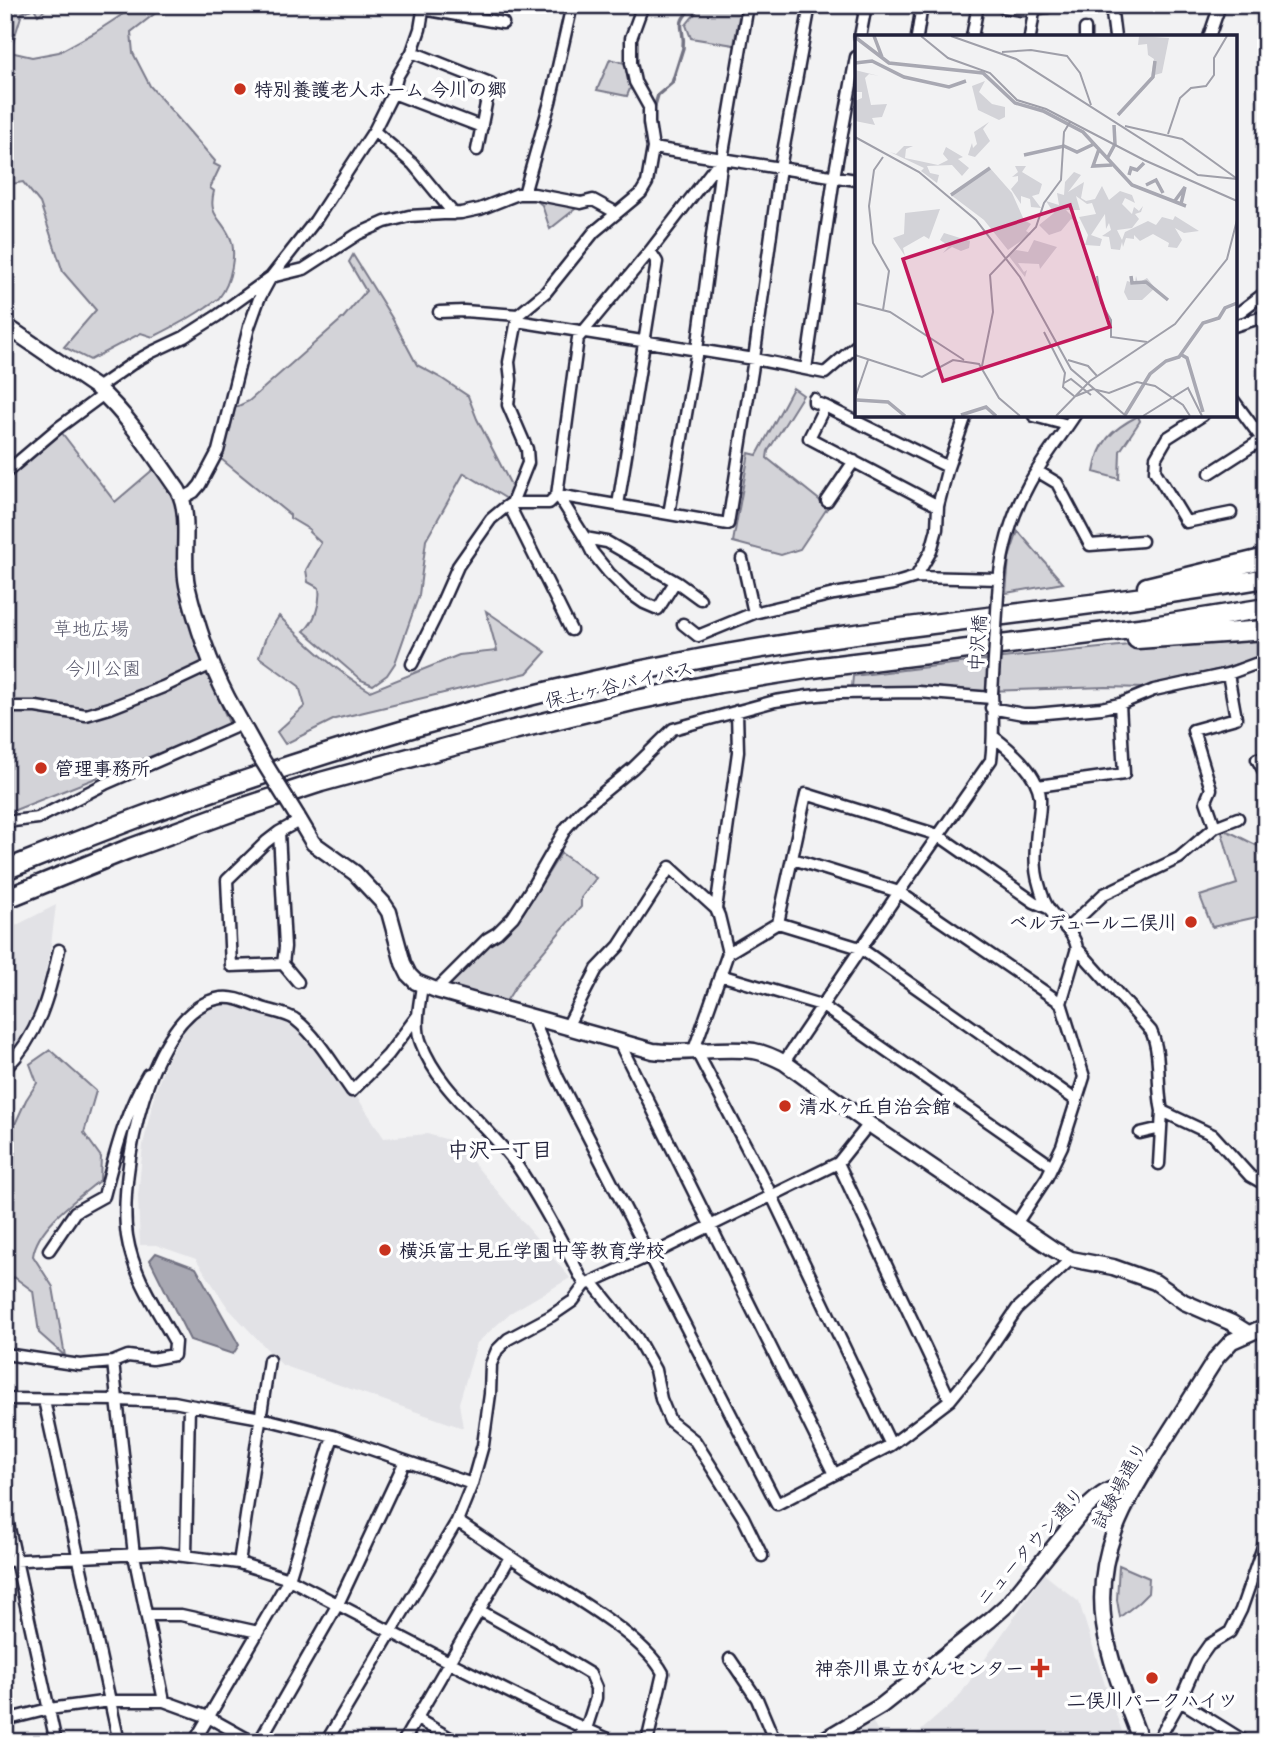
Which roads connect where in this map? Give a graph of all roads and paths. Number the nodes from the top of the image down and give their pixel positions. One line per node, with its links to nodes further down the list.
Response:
1 (572, 5): 31 (street)
2 (643, 5): 25 (street)
3 (748, 5): 27 (street)
4 (810, 5): 28 (street)
5 (866, 5): 14 (street)
6 (922, 5): 15 (street)
7 (978, 5): 16 (street)
8 (1003, 5): 11 (street)
9 (1111, 5): 18 (street)
10 (1220, 5): 19 (street)
11 (1039, 6): 17 (street)
12 (424, 7): 13 (street); 20 (street)
13 (503, 23)
14 (860, 35)
15 (917, 35)
16 (972, 35)
17 (1031, 35)
18 (1115, 35)
19 (1210, 35)
20 (412, 52): 22 (street); 23 (street)
21 (855, 62): 29 (street)
22 (393, 93): 23 (street); 24 (street)
23 (482, 127): 26 (street)
24 (374, 131): 33 (street); 35 (street)
25 (653, 148): 27 (street); 32 (street)
26 (477, 150)
27 (722, 159): 28 (street); 34 (street); 46 (street)
28 (780, 168): 29 (street); 47 (street)
29 (834, 177): 30 (street); 48 (street)
30 (855, 180)
31 (524, 194): 32 (street); 33 (street)
32 (617, 213): 40 (street)
33 (454, 214): 35 (street)
34 (650, 251): 43 (street); 44 (street)
35 (271, 277): 49 (street); 65 (street)
36 (1266, 292): 38 (street)
37 (439, 312): 40 (street)
38 (1236, 312)
39 (1266, 316): 42 (street)
40 (518, 318): 43 (street); 67 (street)
41 (5, 325): 49 (street)
42 (1236, 325)
43 (583, 331): 44 (street); 64 (street)
44 (644, 341): 46 (street); 68 (street)
45 (855, 347): 48 (street)
46 (696, 350): 47 (street); 71 (street)
47 (754, 359): 48 (street); 71 (street)
48 (806, 369)
49 (100, 391): 63 (street); 65 (street)
50 (814, 399): 52 (street)
51 (1236, 403): 58 (street)
52 (825, 406): 59 (street); 60 (street)
53 (1034, 416): 57 (street)
54 (1074, 416): 57 (street, 中沢橋)
55 (1201, 416): 70 (street)
56 (967, 417): 60 (street)
57 (1068, 425): 61 (street, 中沢橋)
58 (1264, 438): 62 (street)
59 (854, 461): 66 (street); 69 (street)
60 (948, 467): 69 (street)
61 (1037, 471): 73 (street); 78 (street, 中沢橋)
62 (1210, 472)
63 (5, 473)
64 (557, 495): 67 (street); 68 (street); 72 (street)
65 (183, 498): 89 (street)
66 (827, 501)
67 (510, 504): 85 (street); 90 (street)
68 (618, 505): 71 (street)
69 (938, 506): 76 (street)
70 (1231, 513)
71 (669, 514)
72 (585, 538): 79 (street); 79 (street)
73 (1142, 541)
74 (1266, 558): 81 (highway)
75 (742, 559): 83 (street)
76 (916, 577): 78 (street); 83 (street)
77 (1266, 578): 81 (highway, 保土ヶ谷バイパス)
78 (999, 579): 92 (street, 中沢橋, bridge)
79 (675, 582): 80 (street)
80 (700, 599)
81 (1065, 607): 108 (highway, 保土ヶ谷バイパス)
82 (1266, 608): 87 (highway, 保土ヶ谷バイパス)
83 (754, 613): 84 (street)
84 (683, 624)
85 (571, 630)
86 (1266, 630): 87 (highway)
87 (1051, 639): 110 (highway, 保土ヶ谷バイパス)
88 (1266, 660): 91 (street)
89 (212, 664): 94 (street); 96 (street)
90 (412, 664)
91 (1228, 674): 93 (street); 104 (street)
92 (992, 700): 93 (street); 95 (street); 97 (street, 中沢橋)
93 (1120, 704): 100 (street)
94 (5, 707)
95 (737, 711): 112 (street); 122 (street)
96 (242, 724): 102 (street, bridge); 103 (street)
97 (994, 737): 100 (street); 106 (street)
98 (1257, 760): 99 (street)
99 (1266, 775)
100 (1038, 786): 111 (street)
101 (1238, 818): 104 (street)
102 (298, 819): 105 (street); 122 (street)
103 (5, 822)
104 (1215, 827): 114 (street)
105 (279, 832): 119 (street); 119 (street)
106 (938, 835): 107 (street); 109 (street); 111 (street)
107 (793, 859): 109 (street); 113 (street)
108 (5, 870)
109 (898, 892): 115 (street); 123 (street)
110 (5, 899)
111 (1048, 908): 114 (street)
112 (716, 909): 118 (street); 127 (street)
113 (778, 923): 115 (street); 118 (street)
114 (1067, 929): 116 (street)
115 (860, 948): 124 (street); 133 (street)
116 (1077, 948): 123 (street); 134 (street)
117 (59, 950): 132 (street)
118 (728, 953): 120 (street)
119 (284, 964): 121 (street)
120 (720, 975): 124 (street); 130 (street)
121 (298, 982)
122 (429, 987): 125 (street); 126 (street)
123 (1061, 1003): 133 (street)
124 (821, 1005): 131 (street); 140 (street)
125 (418, 1015): 129 (street); 149 (street)
126 (532, 1017): 127 (street); 147 (street)
127 (567, 1027): 128 (street)
128 (619, 1042): 130 (street); 145 (street)
129 (163, 1049): 146 (street); 154 (street)
130 (697, 1052): 131 (street); 143 (street)
131 (783, 1062): 135 (street)
132 (5, 1069)
133 (1077, 1101): 140 (street)
134 (1162, 1111): 136 (street); 142 (street)
135 (869, 1124): 138 (street); 144 (street)
136 (1161, 1128): 137 (street); 139 (street)
137 (1140, 1133)
138 (838, 1163): 143 (street); 157 (street)
139 (1159, 1164)
140 (1052, 1166): 144 (street)
141 (1266, 1170): 142 (street)
142 (1263, 1183)
143 (772, 1196): 145 (street); 162 (street)
144 (1016, 1224): 148 (street)
145 (710, 1225): 147 (street); 164 (street)
146 (49, 1250)
147 (649, 1256): 149 (street); 164 (street)
148 (1071, 1259): 151 (street); 157 (street)
149 (589, 1283): 165 (street); 172 (street)
150 (1266, 1326): 151 (street, 試験場通り)
151 (1248, 1333): 166 (street, 試験場通り)
152 (5, 1354): 154 (street)
153 (269, 1360): 160 (street)
154 (113, 1362): 156 (street)
155 (5, 1399): 158 (street)
156 (117, 1400): 158 (street); 159 (street); 170 (street)
157 (950, 1400): 162 (street)
158 (44, 1401): 173 (street)
159 (189, 1405): 160 (street); 171 (street)
160 (261, 1418): 161 (street); 177 (street)
161 (333, 1436): 163 (street); 178 (street)
162 (891, 1445): 164 (street)
163 (405, 1461): 165 (street); 179 (street)
164 (834, 1474)
165 (472, 1484): 168 (street)
166 (1136, 1485): 206 (street, ニュータウン通り); 207 (street, 試験場通り)
167 (5, 1510): 175 (street)
168 (457, 1521): 174 (street); 183 (street)
169 (1266, 1538): 187 (street)
170 (134, 1555): 171 (street); 173 (street); 181 (street)
171 (186, 1556): 177 (street)
172 (762, 1556)
173 (78, 1557): 175 (street); 188 (street)
174 (510, 1557): 180 (street); 204 (street)
175 (17, 1560): 176 (street); 189 (street)
176 (5, 1561)
177 (239, 1563): 178 (street)
178 (289, 1578): 179 (street); 182 (street)
179 (338, 1604): 183 (street); 198 (street)
180 (480, 1610): 185 (street); 193 (street)
181 (147, 1615): 182 (street); 186 (street)
182 (258, 1632): 190 (street)
183 (390, 1633): 185 (street); 199 (street)
184 (730, 1659): 205 (street)
185 (449, 1662): 191 (street); 193 (street)
186 (164, 1701): 188 (street); 190 (street)
187 (1180, 1701): 208 (street); 209 (street)
188 (110, 1702): 189 (street); 195 (street)
189 (49, 1709): 192 (street); 194 (street)
190 (208, 1717): 196 (street); 197 (street)
191 (416, 1718): 200 (street); 201 (street)
192 (5, 1720)
193 (586, 1729): 202 (street); 203 (street)
194 (56, 1742)
195 (119, 1742)
196 (194, 1742)
197 (253, 1742)
198 (259, 1742)
199 (326, 1742)
200 (403, 1742)
201 (457, 1742)
202 (572, 1742)
203 (615, 1742)
204 (647, 1742)
205 (775, 1742)
206 (820, 1742)
207 (1141, 1742)
208 (1157, 1742)
209 (1246, 1742)

